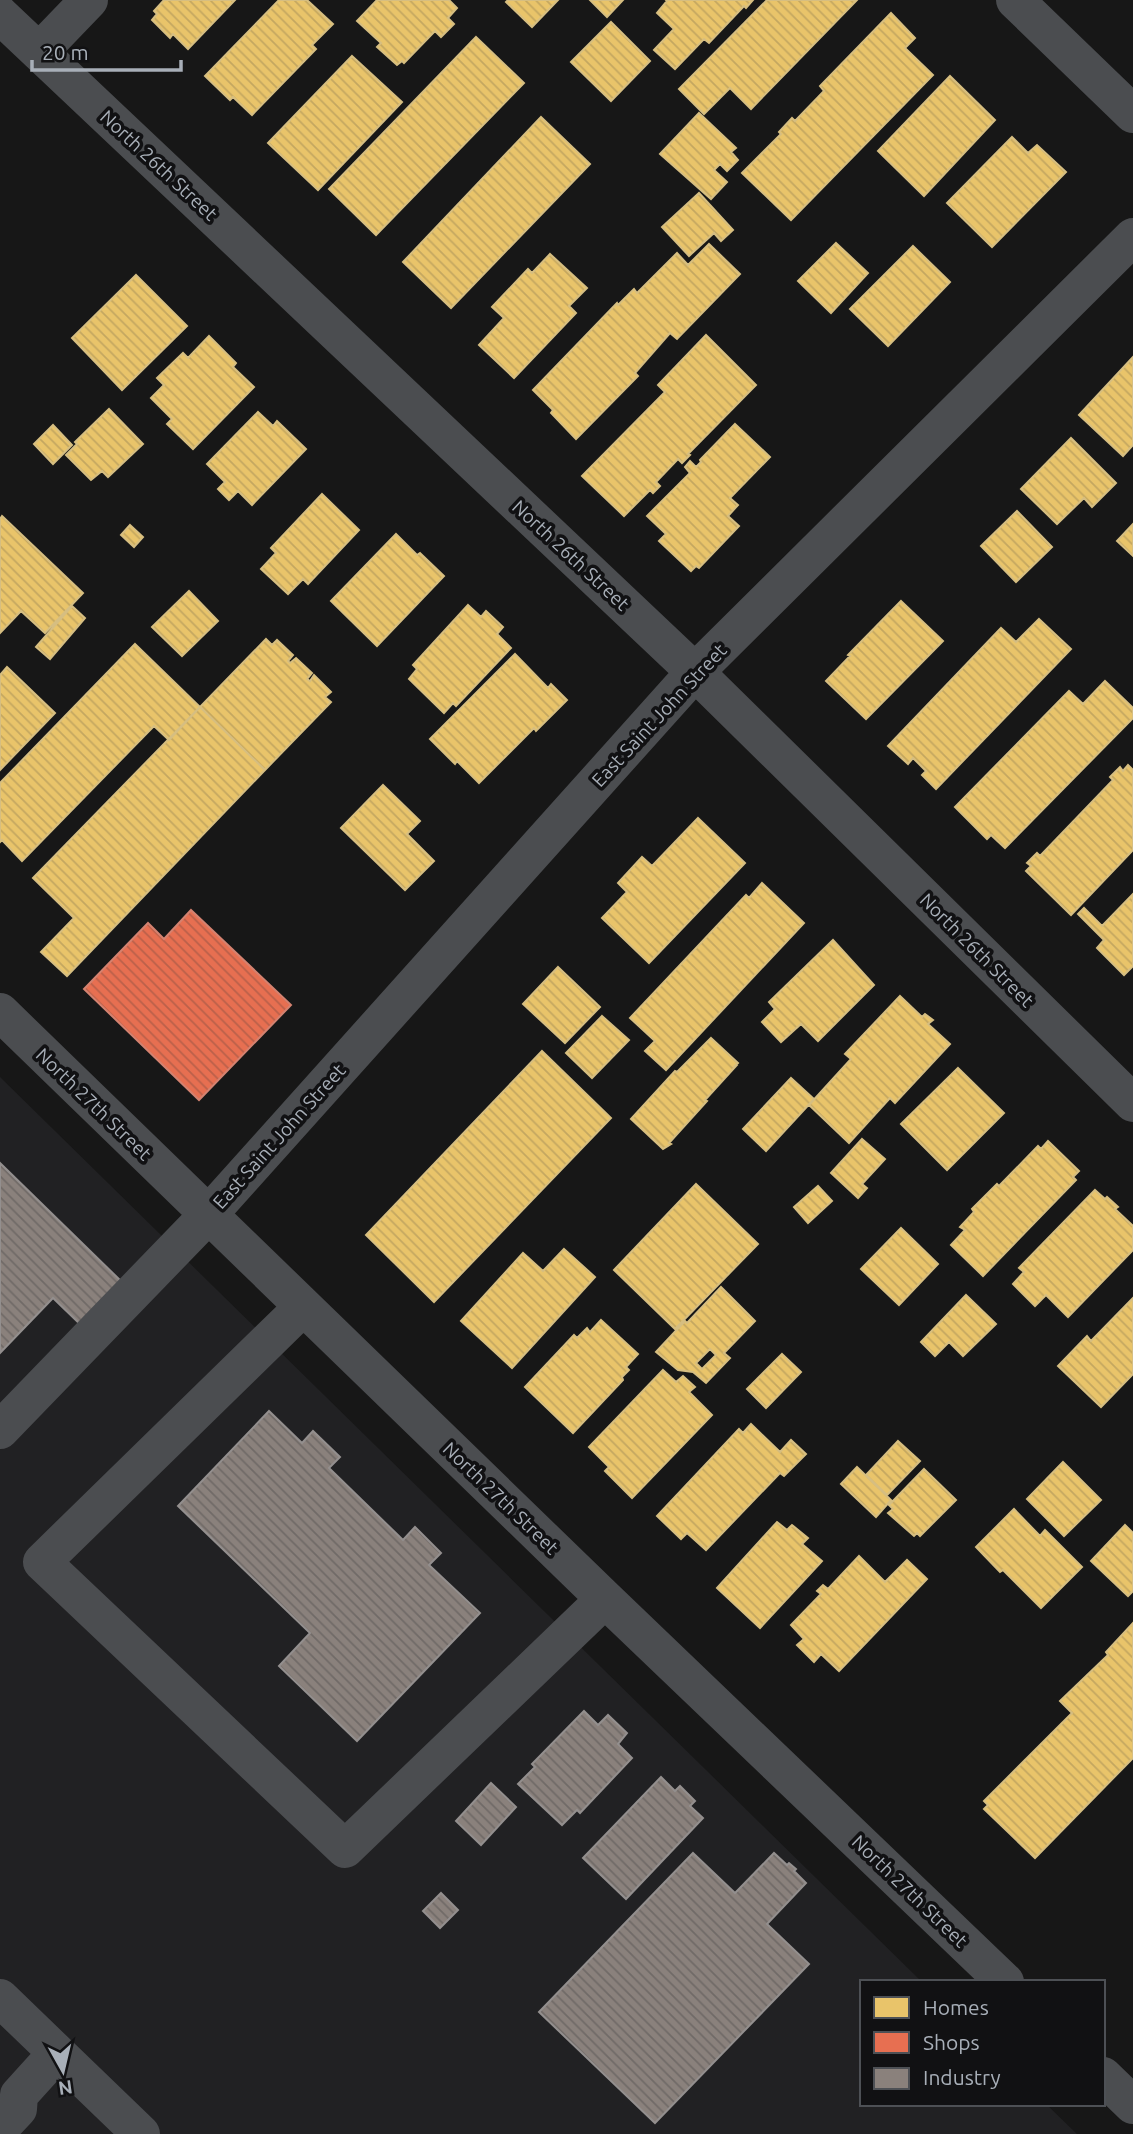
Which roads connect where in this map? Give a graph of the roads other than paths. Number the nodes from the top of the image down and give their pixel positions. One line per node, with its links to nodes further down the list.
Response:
1 (89, 0): 4 (street)
2 (1014, 0): 5 (street)
3 (0, 15): 4 (street, North 26th Street)
4 (39, 52): 7 (street, North 26th Street)
5 (1133, 114)
6 (1133, 237): 7 (street, East Saint John Street)
7 (695, 672): 9 (street, North 26th Street); 10 (street, East Saint John Street)
8 (0, 1012): 10 (street, North 27th Street)
9 (1133, 1103)
10 (208, 1215): 11 (street, North 27th Street); 12 (street, East Saint John Street)
11 (303, 1307): 13 (street, North 27th Street); 13 (street)
12 (0, 1430)
13 (606, 1600): 14 (street, North 27th Street)
14 (1003, 1980)
15 (0, 1998): 16 (street)
16 (57, 2053): 19 (street); 20 (street)
17 (1105, 2078): 18 (street)
18 (1133, 2105)
19 (0, 2128)
20 (141, 2134)

